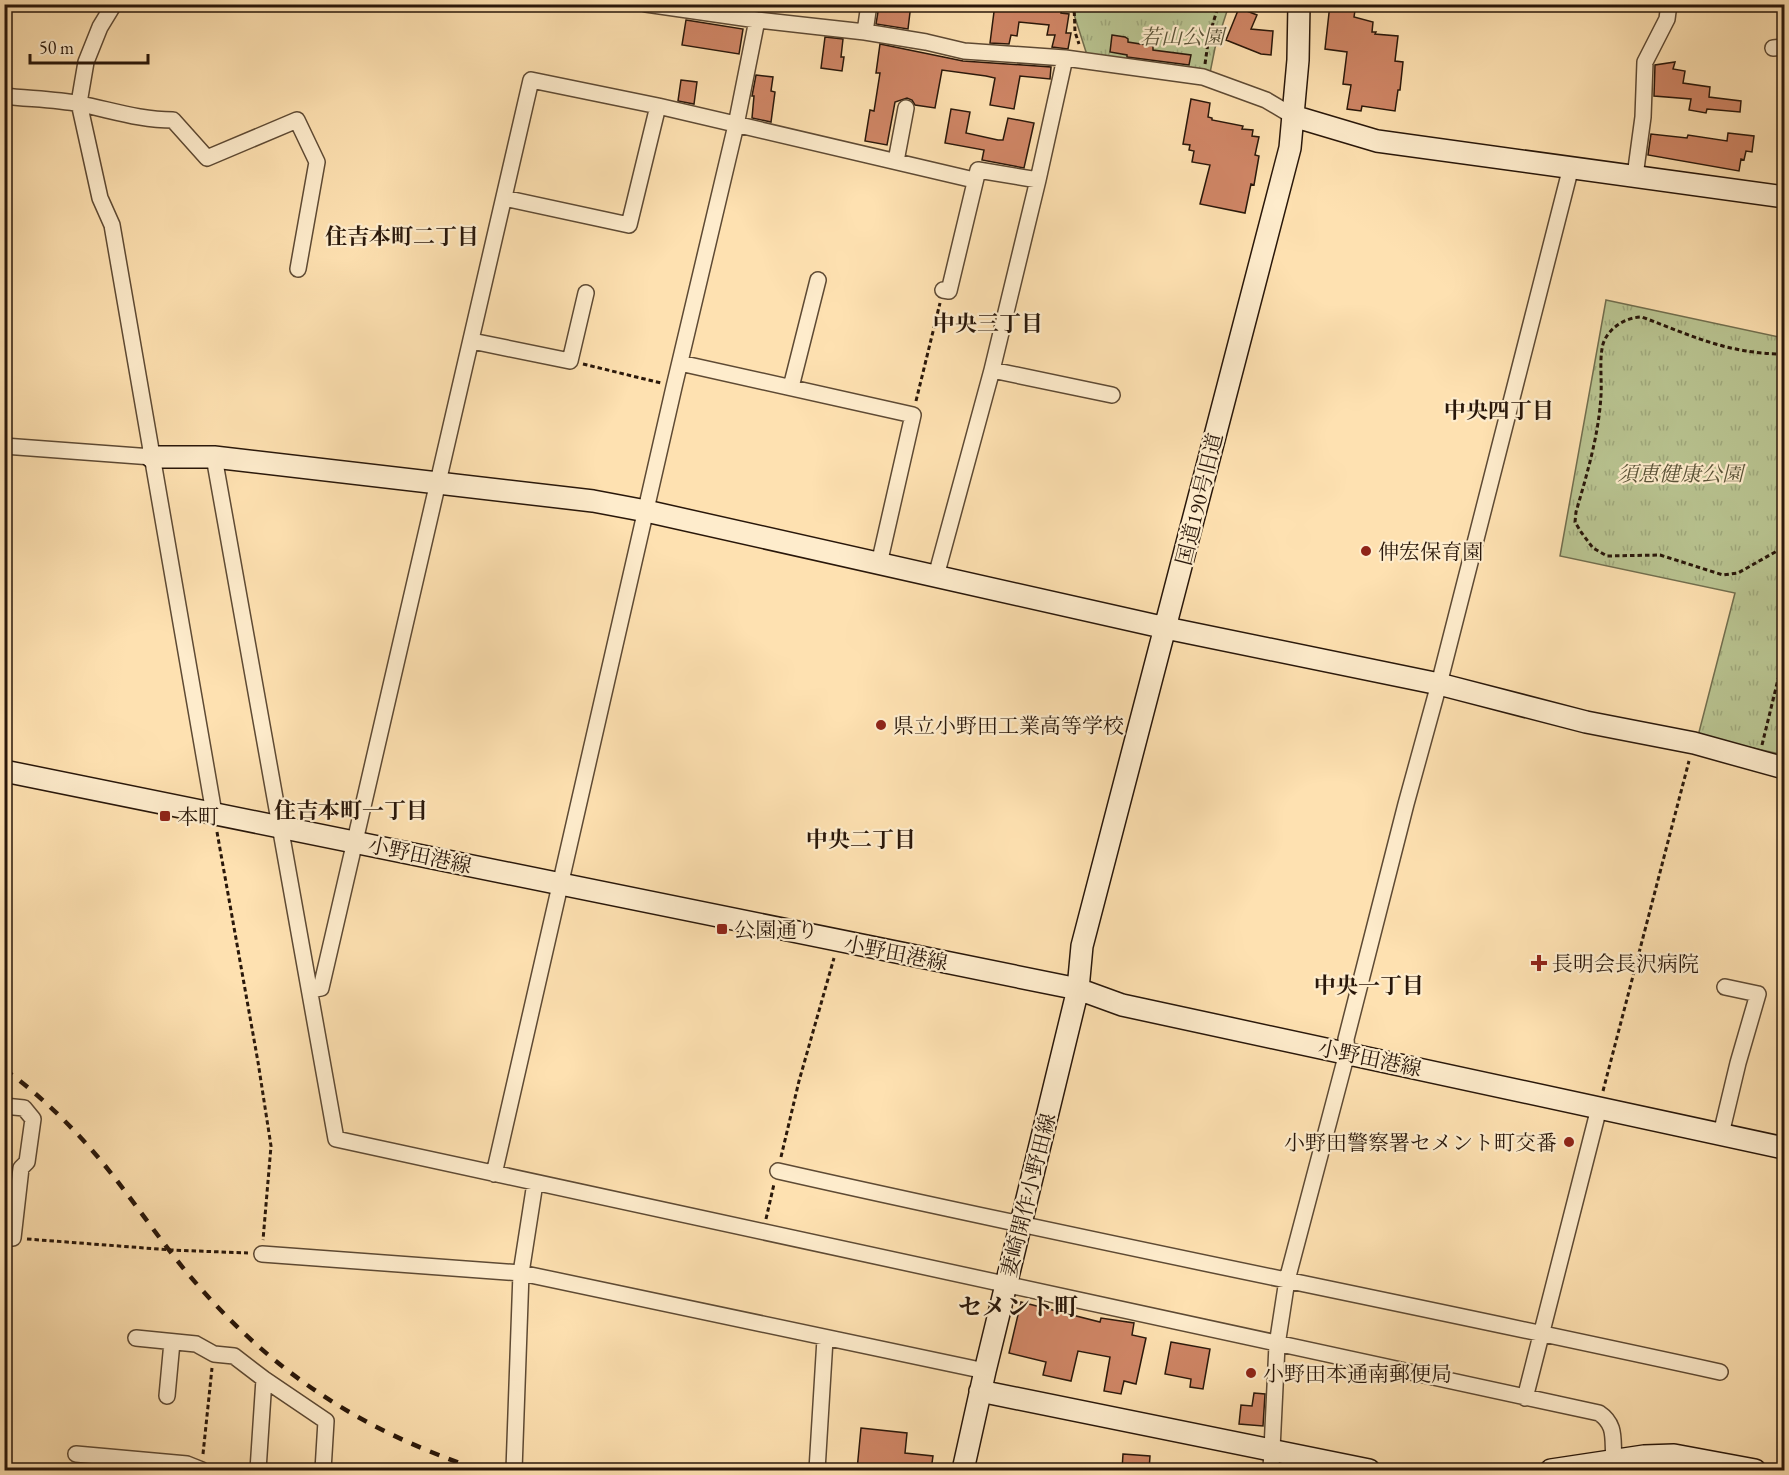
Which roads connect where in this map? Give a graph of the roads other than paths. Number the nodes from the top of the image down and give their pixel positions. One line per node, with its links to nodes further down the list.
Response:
1 (646, 4): 6 (street)
2 (869, 4): 7 (street)
3 (1299, 4): 13 (street, 国道190号旧道)
4 (1669, 4): 17 (street)
5 (114, 5): 10 (street)
6 (757, 20): 7 (street); 14 (street)
7 (865, 32): 8 (street)
8 (1065, 58): 13 (street); 19 (street)
9 (4, 96): 10 (street)
10 (79, 104): 22 (street); 32 (street)
11 (658, 106): 14 (street); 21 (street); 21 (street)
12 (906, 108): 15 (street)
13 (1293, 116): 16 (street); 38 (street, 国道190号旧道)
14 (736, 125): 15 (street); 27 (street)
15 (896, 162): 18 (street)
16 (1571, 167): 17 (street); 39 (street)
17 (1635, 176): 20 (street)
18 (974, 180): 19 (street); 24 (street)
19 (1038, 180): 28 (street)
20 (1785, 197)
21 (504, 198): 26 (street)
22 (298, 269)
23 (818, 280): 29 (street)
24 (943, 290)
25 (586, 293): 26 (street)
26 (471, 341): 34 (street)
27 (680, 363): 29 (street); 35 (street)
28 (992, 370): 30 (street); 37 (street)
29 (791, 387): 36 (street)
30 (1112, 395)
31 (4, 446): 32 (street)
32 (152, 457): 33 (street); 42 (street)
33 (214, 457): 34 (street); 43 (street)
34 (436, 483): 35 (street); 44 (street)
35 (646, 512): 36 (street); 45 (street)
36 (879, 564): 37 (street)
37 (936, 576): 38 (street)
38 (1166, 628): 39 (street); 47 (street, 国道190号旧道)
39 (1439, 684): 40 (street); 49 (street)
40 (1785, 768)
41 (4, 771): 42 (street, 小野田港線)
42 (214, 813): 43 (street, 小野田港線)
43 (279, 826): 44 (street, 小野田港線); 48 (street)
44 (354, 841): 45 (street, 小野田港線); 48 (street)
45 (560, 885): 47 (street, 小野田港線); 55 (street)
46 (1725, 987): 52 (street)
47 (1078, 989): 49 (street, 小野田港線); 57 (street, 妻崎開作小野田線)
48 (310, 990): 55 (street)
49 (1347, 1053): 51 (street, 小野田港線); 61 (street)
50 (4, 1106): 58 (street)
51 (1599, 1108): 52 (street, 小野田港線); 63 (street)
52 (1721, 1134): 53 (street, 小野田港線)
53 (1785, 1148)
54 (778, 1171): 57 (street)
55 (494, 1174): 56 (street)
56 (535, 1183): 60 (street); 62 (street)
57 (1020, 1226): 61 (street); 62 (street, 妻崎開作小野田線)
58 (13, 1238)
59 (262, 1254): 60 (street)
60 (521, 1273): 65 (street); 80 (street)
61 (1287, 1280): 63 (street); 67 (street)
62 (1006, 1285): 67 (street); 70 (street, 妻崎開作小野田線)
63 (1540, 1332): 68 (street); 72 (street)
64 (136, 1338): 66 (street)
65 (825, 1339): 70 (street); 81 (street)
66 (172, 1342): 69 (street); 71 (street)
67 (1277, 1345): 72 (street); 75 (street)
68 (1720, 1372)
69 (264, 1379): 78 (street); 79 (street)
70 (982, 1381): 75 (street); 82 (street, 妻崎開作小野田線)
71 (167, 1396)
72 (1525, 1398): 74 (street)
73 (76, 1454): 76 (street)
74 (1614, 1460): 84 (street); 85 (street)
75 (1271, 1461): 83 (street)
76 (92, 1463): 77 (street)
77 (202, 1470)
78 (258, 1470)
79 (323, 1470)
80 (514, 1470)
81 (817, 1470)
82 (963, 1470)
83 (1369, 1470)
84 (1551, 1470)
85 (1755, 1470)

